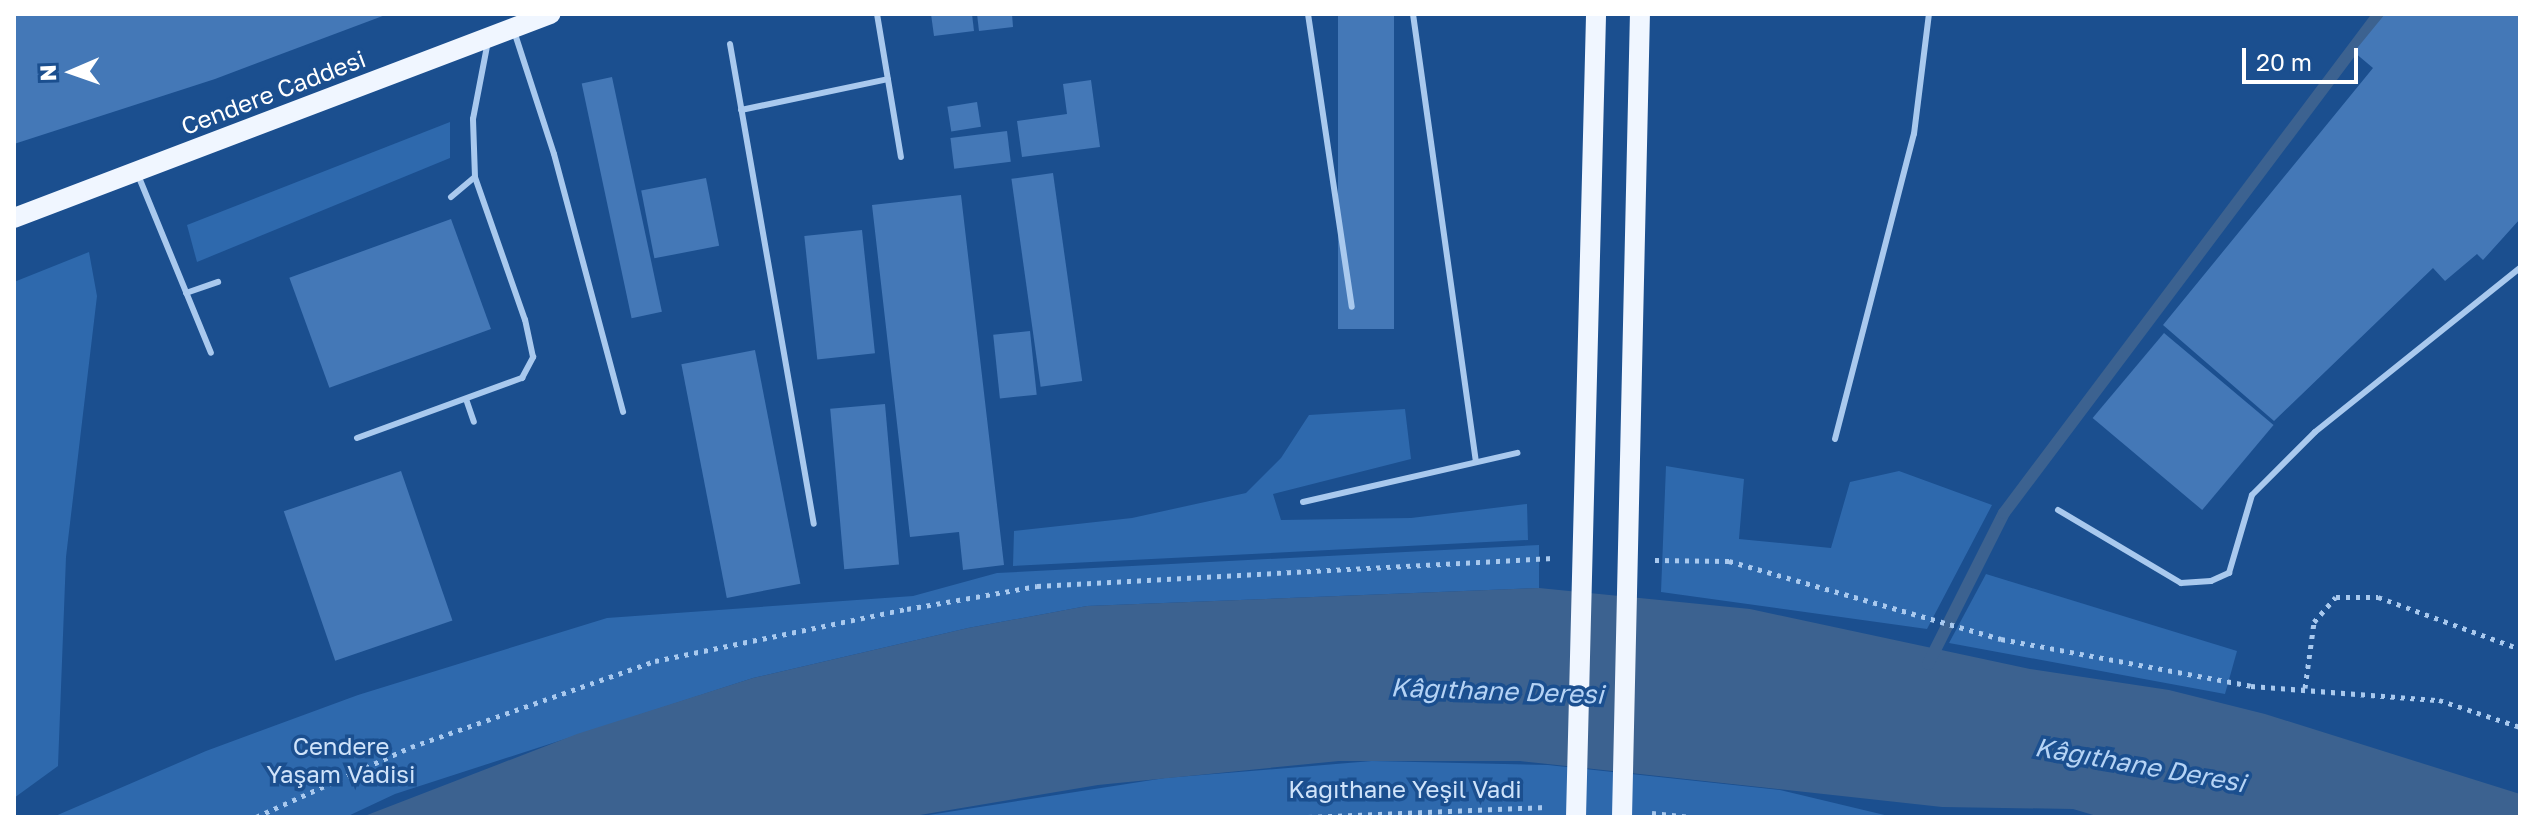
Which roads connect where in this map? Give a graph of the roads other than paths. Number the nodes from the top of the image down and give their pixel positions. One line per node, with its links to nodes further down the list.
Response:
1 (550, 14): 8 (main road, Cendere Caddesi)
2 (877, 14): 11 (lane)
3 (1308, 14): 21 (lane)
4 (1413, 14): 29 (lane)
5 (1596, 14): 33 (main road, bridge)
6 (1640, 14): 34 (main road, bridge)
7 (1929, 14): 27 (lane)
8 (513, 28): 9 (main road, Cendere Caddesi); 24 (lane)
9 (489, 38): 14 (main road, Cendere Caddesi); 15 (lane)
10 (730, 44): 12 (lane)
11 (888, 79): 12 (lane); 13 (lane)
12 (741, 110): 32 (lane)
13 (901, 157)
14 (136, 172): 17 (main road, Cendere Caddesi); 20 (lane)
15 (475, 177): 16 (lane); 23 (lane)
16 (451, 197)
17 (14, 218)
18 (2520, 268): 31 (lane)
19 (218, 282): 20 (lane)
20 (186, 293): 22 (lane)
21 (1352, 307)
22 (211, 353)
23 (466, 399): 25 (lane); 26 (lane)
24 (623, 412)
25 (474, 422)
26 (357, 438)
27 (1835, 439)
28 (1517, 453): 29 (lane)
29 (1476, 462): 30 (lane)
30 (1303, 502)
31 (2058, 510)
32 (814, 524)
33 (1567, 812)
34 (1622, 817)

